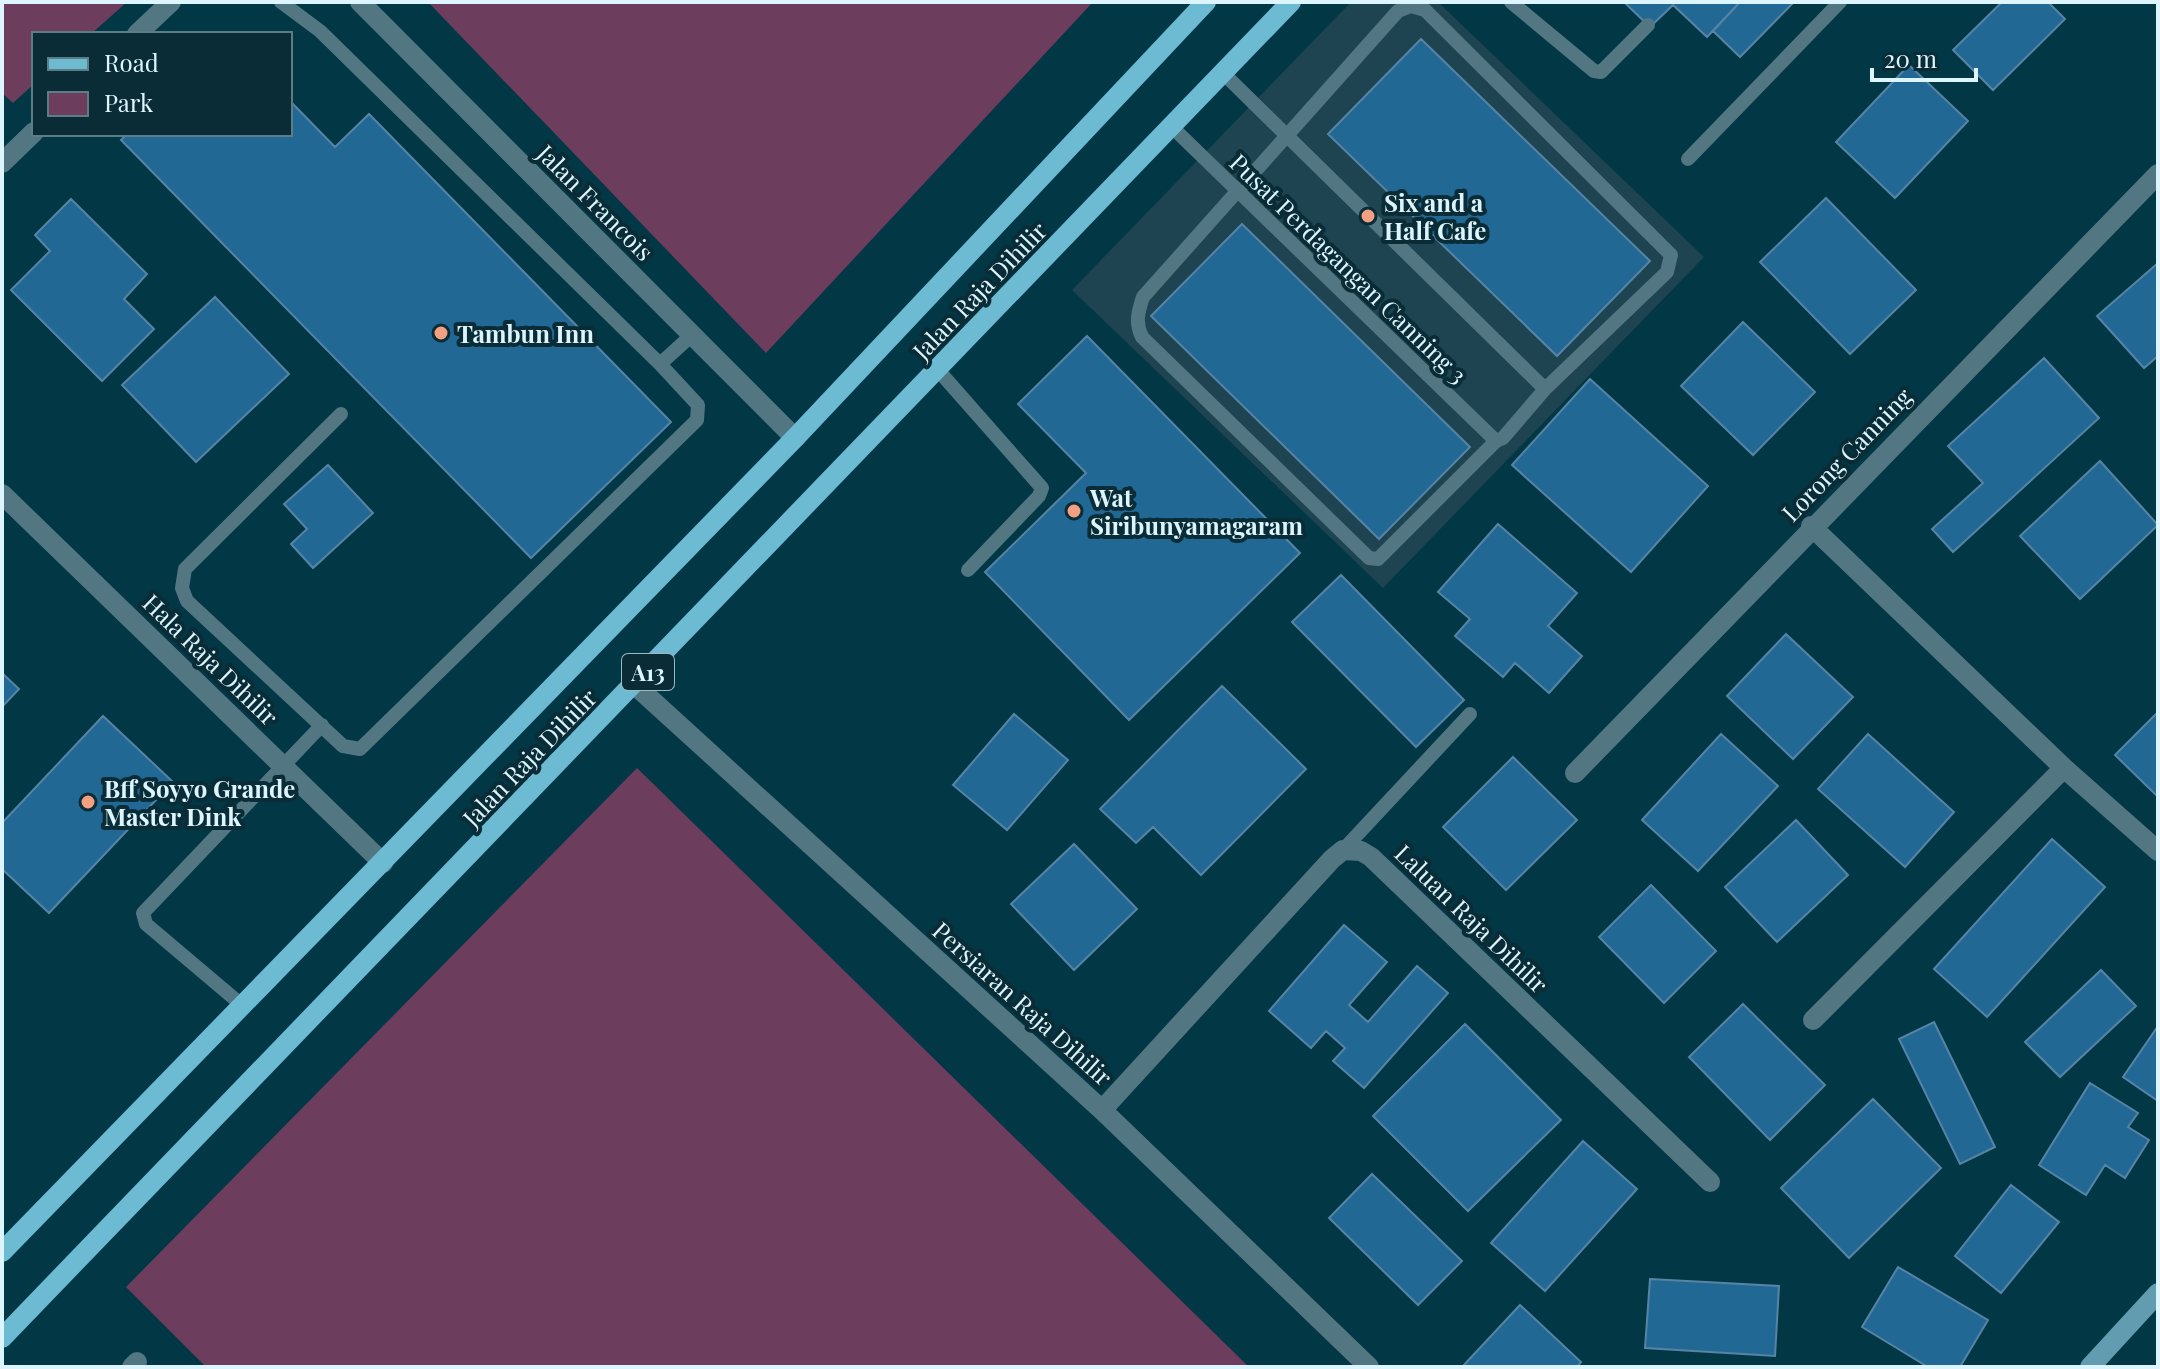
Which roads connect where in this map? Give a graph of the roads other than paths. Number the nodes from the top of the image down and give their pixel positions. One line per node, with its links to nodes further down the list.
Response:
1 (171, 2): 9 (street)
2 (281, 2): 19 (lane)
3 (360, 2): 18 (street, Jalan Francois)
4 (1206, 2): 23 (main road, Jalan Raja Dihilir / A13)
5 (1291, 2): 10 (main road, Jalan Raja Dihilir / A13)
6 (1511, 2): 8 (lane)
7 (1840, 2): 14 (lane)
8 (1648, 25)
9 (139, 32)
10 (1223, 73): 11 (main road, Jalan Raja Dihilir / A13); 13 (lane)
11 (1172, 127): 17 (lane, Pusat Perdagangan Canning 3); 20 (main road, Jalan Raja Dihilir / A13)
12 (32, 134): 15 (street)
13 (1287, 139): 17 (lane); 21 (lane); 21 (lane)
14 (1688, 159)
15 (2, 163)
16 (2158, 174): 26 (street, Lorong Canning)
17 (1238, 192): 24 (lane, Pusat Perdagangan Canning 3); 24 (lane)
18 (692, 335): 19 (lane); 23 (street, Jalan Francois)
19 (660, 364): 30 (lane)
20 (938, 370): 27 (lane); 28 (main road, Jalan Raja Dihilir / A13)
21 (1545, 389): 24 (lane)
22 (341, 414): 30 (lane)
23 (795, 438): 36 (main road, Jalan Raja Dihilir / A13)
24 (1496, 441)
25 (2, 494): 31 (street, Hala Raja Dihilir)
26 (1811, 526): 32 (street); 33 (street, Lorong Canning)
27 (968, 570)
28 (635, 685): 39 (street, Persiaran Raja Dihilir); 43 (main road, Jalan Raja Dihilir / A13)
29 (1470, 714): 34 (lane)
30 (322, 725): 31 (lane)
31 (283, 766): 36 (street, Hala Raja Dihilir); 37 (lane)
32 (2064, 768): 35 (street); 38 (street)
33 (1575, 773)
34 (1343, 850): 39 (street); 40 (street, Laluan Raja Dihilir)
35 (2158, 851)
36 (383, 863): 37 (main road, Jalan Raja Dihilir / A13)
37 (243, 1006): 41 (main road, Jalan Raja Dihilir / A13)
38 (1813, 1020)
39 (1102, 1110): 44 (street, Persiaran Raja Dihilir)
40 (1710, 1182)
41 (2, 1252)
42 (2158, 1293): 45 (main road)
43 (2, 1338)
44 (1369, 1367)
45 (2090, 1367)

